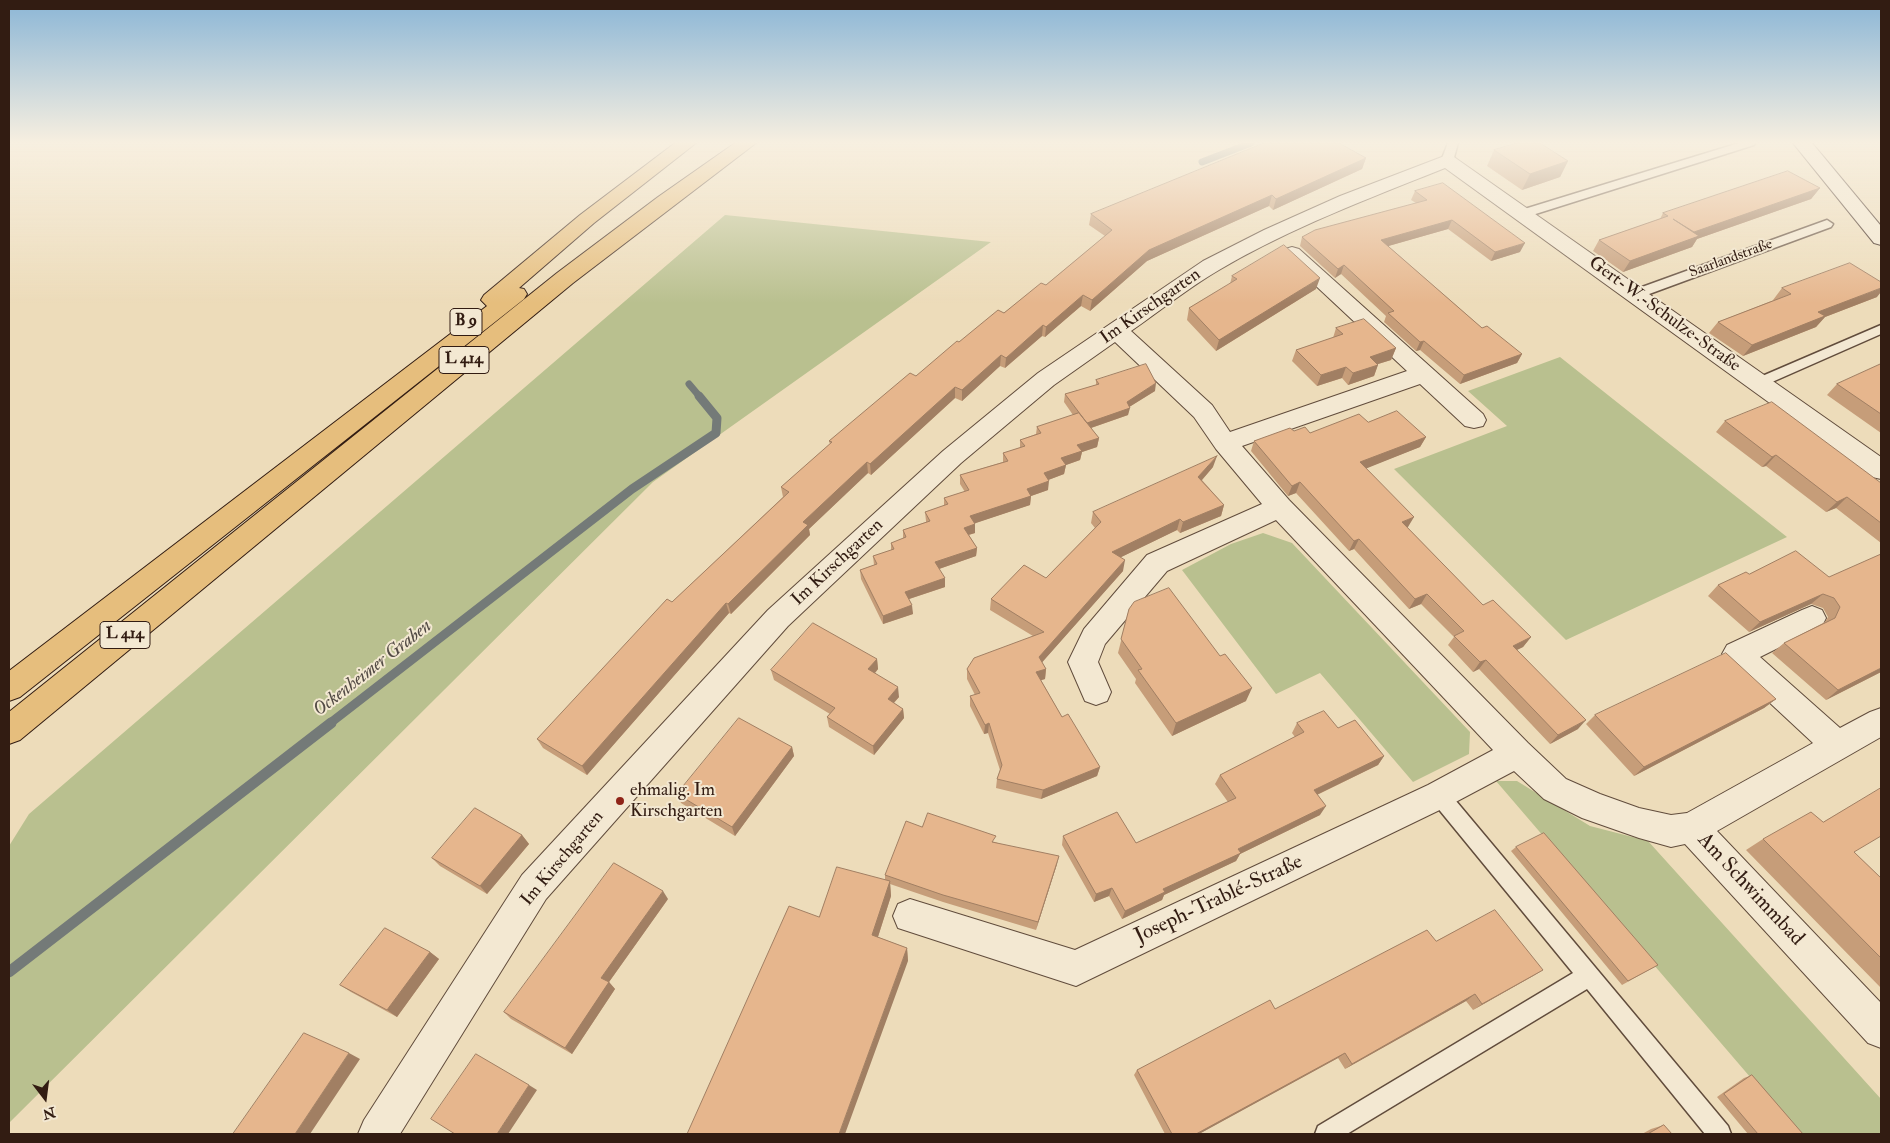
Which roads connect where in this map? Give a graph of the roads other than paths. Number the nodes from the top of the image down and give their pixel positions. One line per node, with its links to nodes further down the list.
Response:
1 (617, 196): 16 (highway, B 9)
2 (646, 196): 16 (highway, L 414)
3 (672, 196): 26 (highway, L 414)
4 (1355, 196): 10 (street, Im Kirschgarten)
5 (1501, 196): 8 (street, Gert-W.-Schulze-Straße)
6 (1579, 196): 8 (lane)
7 (1846, 196): 11 (street)
8 (1522, 214): 12 (street, Gert-W.-Schulze-Straße)
9 (1827, 224): 12 (lane, Saarlandstraße)
10 (1271, 234): 14 (street, Im Kirschgarten); 15 (street)
11 (1881, 239)
12 (1636, 294): 17 (street, Gert-W.-Schulze-Straße)
13 (1881, 329): 17 (lane)
14 (1116, 330): 19 (street); 34 (street, Im Kirschgarten)
15 (1424, 374): 18 (street); 19 (street)
16 (407, 378): 23 (highway, L 414)
17 (1758, 382): 20 (street, Gert-W.-Schulze-Straße)
18 (1474, 420)
19 (1225, 443): 21 (street)
20 (1881, 470)
21 (1280, 507): 24 (street); 28 (street)
22 (1812, 618): 27 (street)
23 (9, 688)
24 (1096, 692)
25 (1881, 721): 27 (street, Am Schwimmbad)
26 (9, 730)
27 (1837, 745): 30 (street, Am Schwimmbad)
28 (1517, 753): 29 (street, Joseph-Trablé-Straße); 30 (street)
29 (1439, 795): 31 (street, Joseph-Trablé-Straße); 32 (lane)
30 (1692, 828): 33 (street, Am Schwimmbad)
31 (910, 916)
32 (1589, 976): 35 (lane); 36 (lane)
33 (1881, 1030)
34 (378, 1134)
35 (1326, 1134)
36 (1720, 1134)

